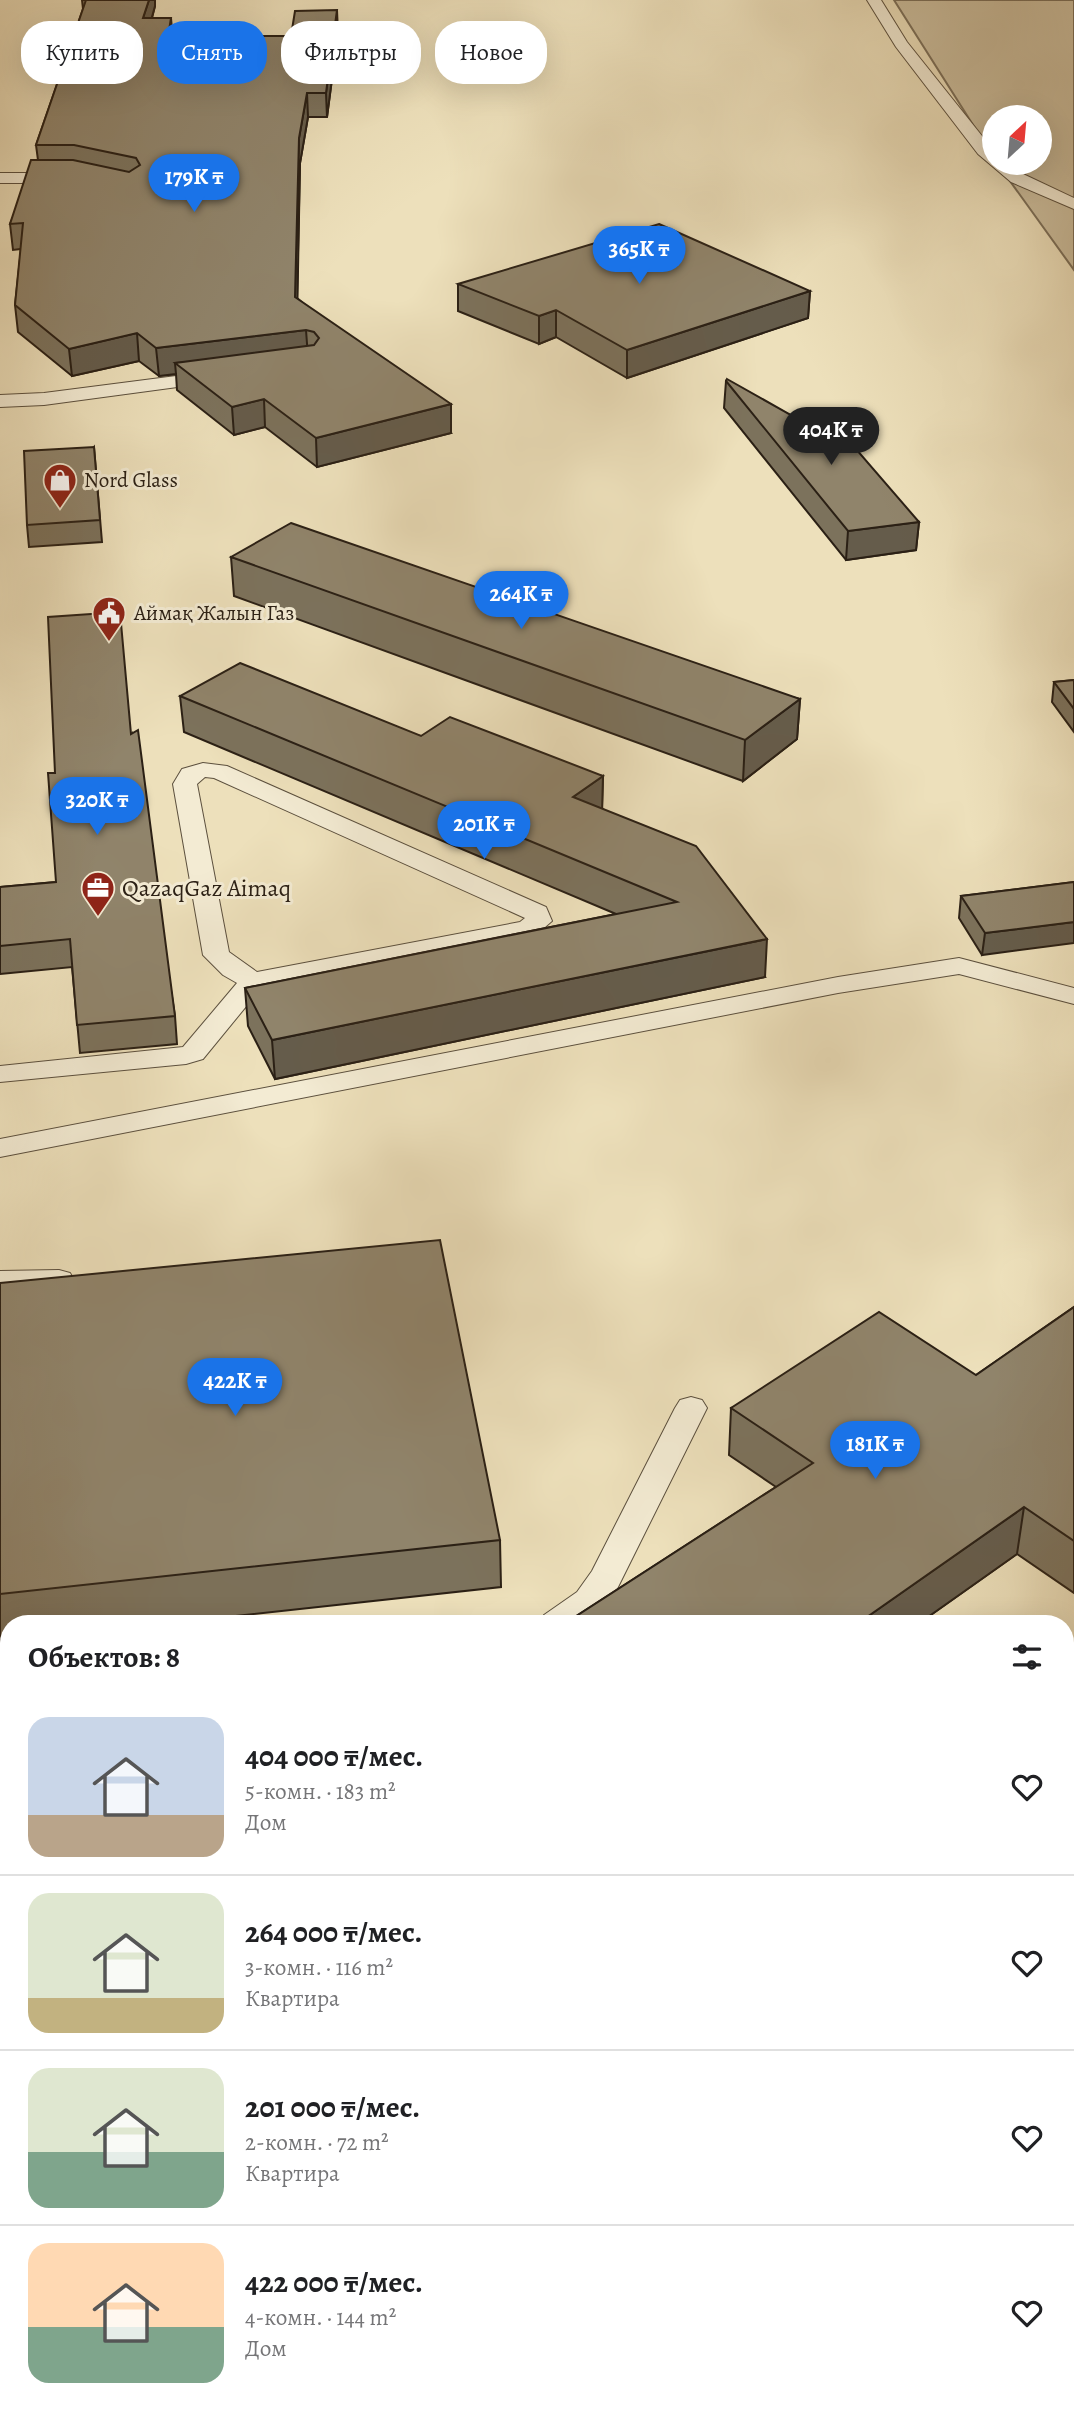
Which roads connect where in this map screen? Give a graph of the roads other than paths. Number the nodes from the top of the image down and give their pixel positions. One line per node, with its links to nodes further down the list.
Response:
1 (874, 0): 2 (lane)
2 (982, 148)
3 (1013, 175): 6 (lane)
4 (0, 178): 5 (lane)
5 (88, 181)
6 (1074, 204)
7 (229, 376): 8 (lane)
8 (0, 401)
9 (253, 981): 9 (lane); 11 (lane)
10 (1074, 996): 12 (lane)
11 (0, 1074)
12 (0, 1148)
13 (83, 1280): 14 (lane)
14 (0, 1281)
15 (691, 1408): 16 (lane)
16 (569, 1615)

